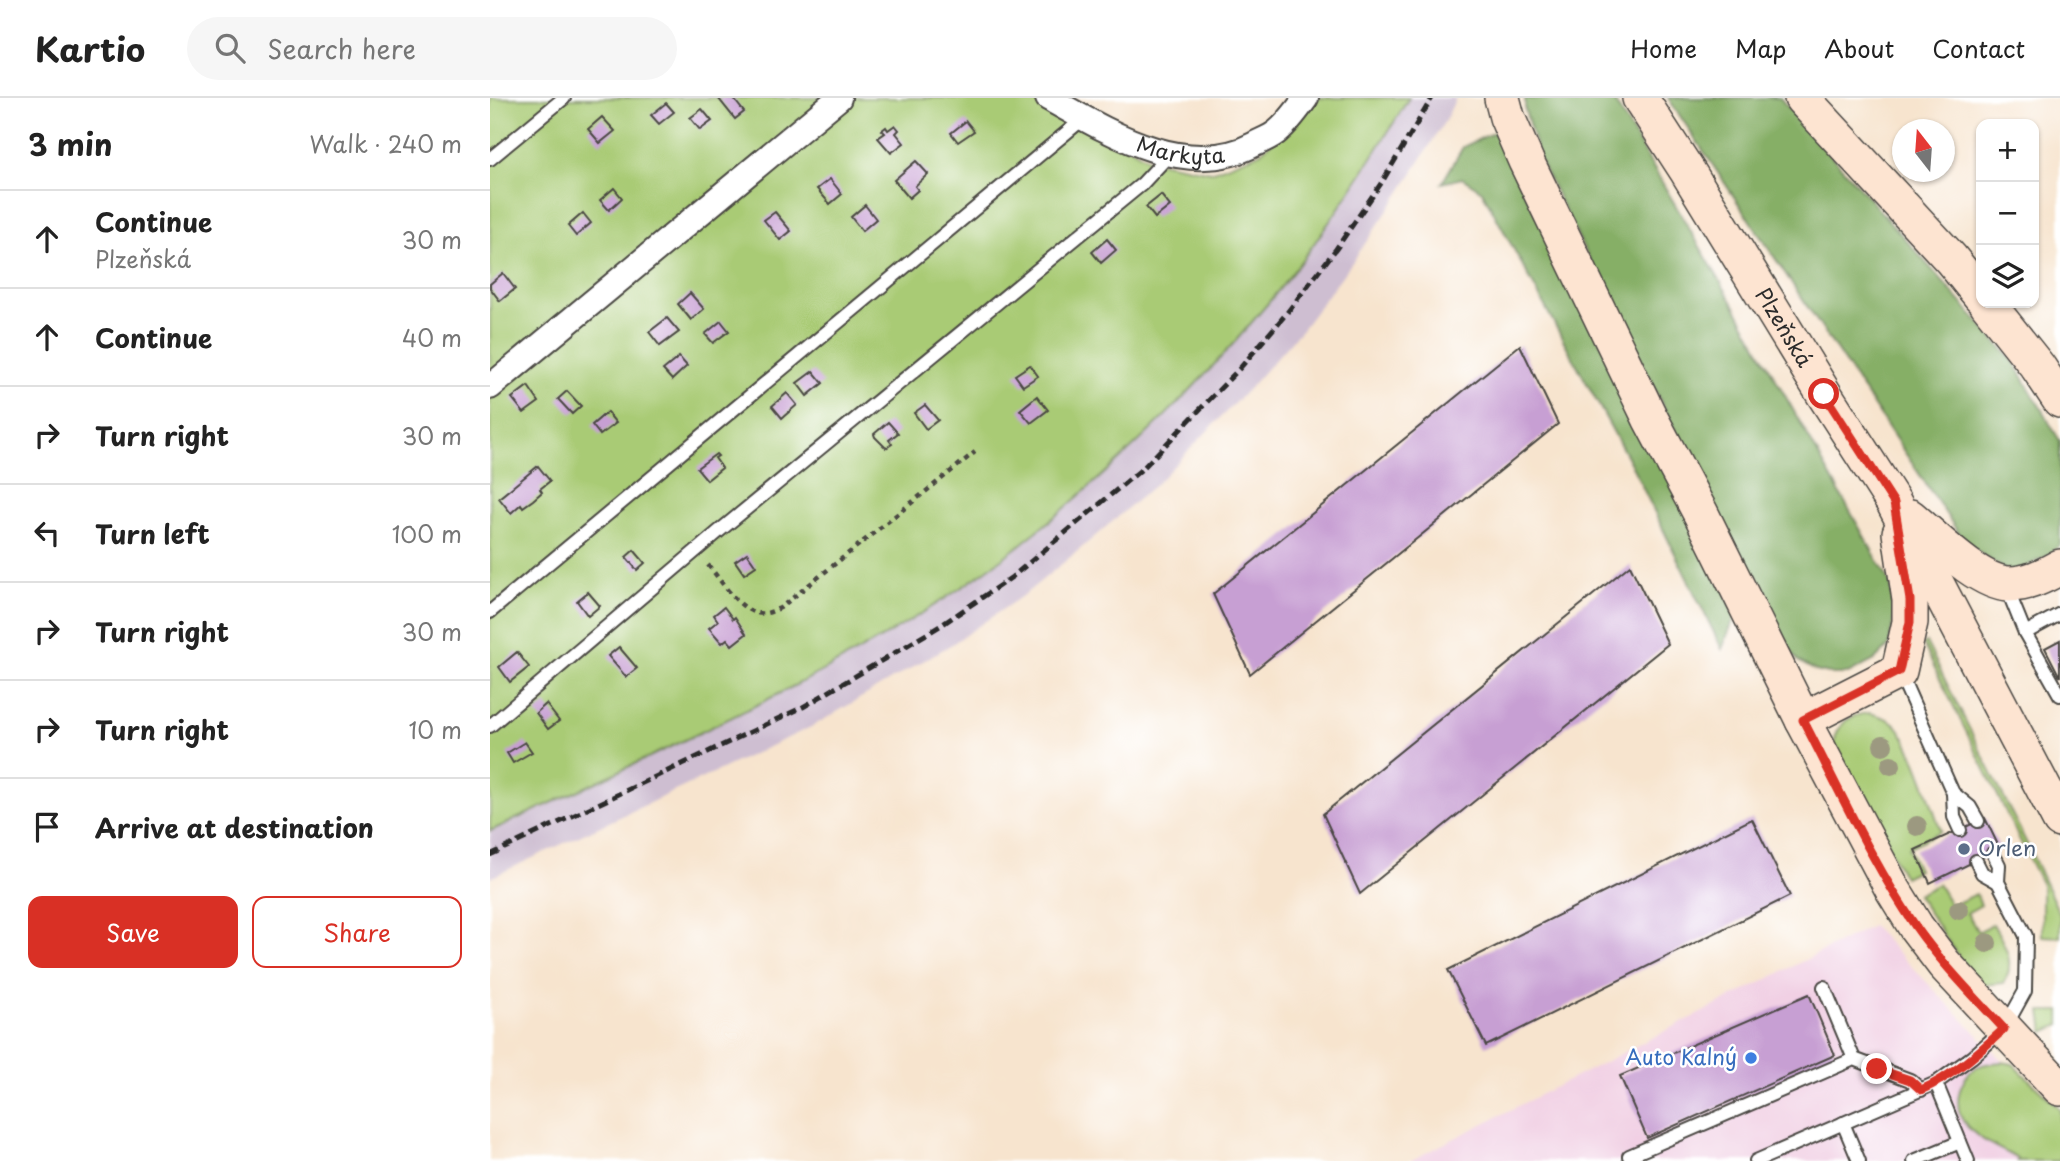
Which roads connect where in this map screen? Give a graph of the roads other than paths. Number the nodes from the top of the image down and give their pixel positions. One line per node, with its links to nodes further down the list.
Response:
1 (564, 98): 10 (lane)
2 (839, 98): 13 (street)
3 (1048, 98): 8 (street, Markyta)
4 (1306, 98): 9 (street, Markyta)
5 (1502, 98): 23 (main road)
6 (1640, 98): 15 (main road, Plzeňská)
7 (1802, 98): 11 (main road)
8 (1084, 118): 9 (street, Markyta); 18 (lane)
9 (1170, 155): 24 (lane)
10 (490, 159)
11 (1976, 290)
12 (1991, 308): 14 (main road)
13 (490, 387)
14 (2060, 400)
15 (1894, 503): 17 (main road); 21 (main road); 27 (main road, Plzeňská)
16 (2060, 567): 17 (main road)
17 (2005, 584): 20 (lane)
18 (490, 612)
19 (2060, 614): 20 (lane)
20 (2025, 632): 22 (lane)
21 (1899, 671): 23 (main road); 25 (lane)
22 (2060, 695)
23 (1803, 720): 33 (main road)
24 (490, 726)
25 (1953, 793): 26 (lane); 28 (lane)
26 (1978, 821)
27 (2060, 821)
28 (1960, 830)
29 (1993, 853): 31 (lane)
30 (1976, 861): 31 (lane)
31 (1998, 882): 33 (lane)
32 (1824, 986): 34 (lane)
33 (2004, 1029): 35 (lane); 36 (main road)
34 (1854, 1059): 37 (lane); 40 (lane)
35 (1936, 1083): 37 (lane); 39 (lane)
36 (2060, 1088)
37 (1921, 1090): 38 (lane)
38 (1843, 1123): 41 (lane); 42 (lane)
39 (1961, 1142): 43 (lane); 44 (lane)
40 (1629, 1157)
41 (1756, 1161)
42 (1859, 1161)
43 (1913, 1161)
44 (1968, 1161)

